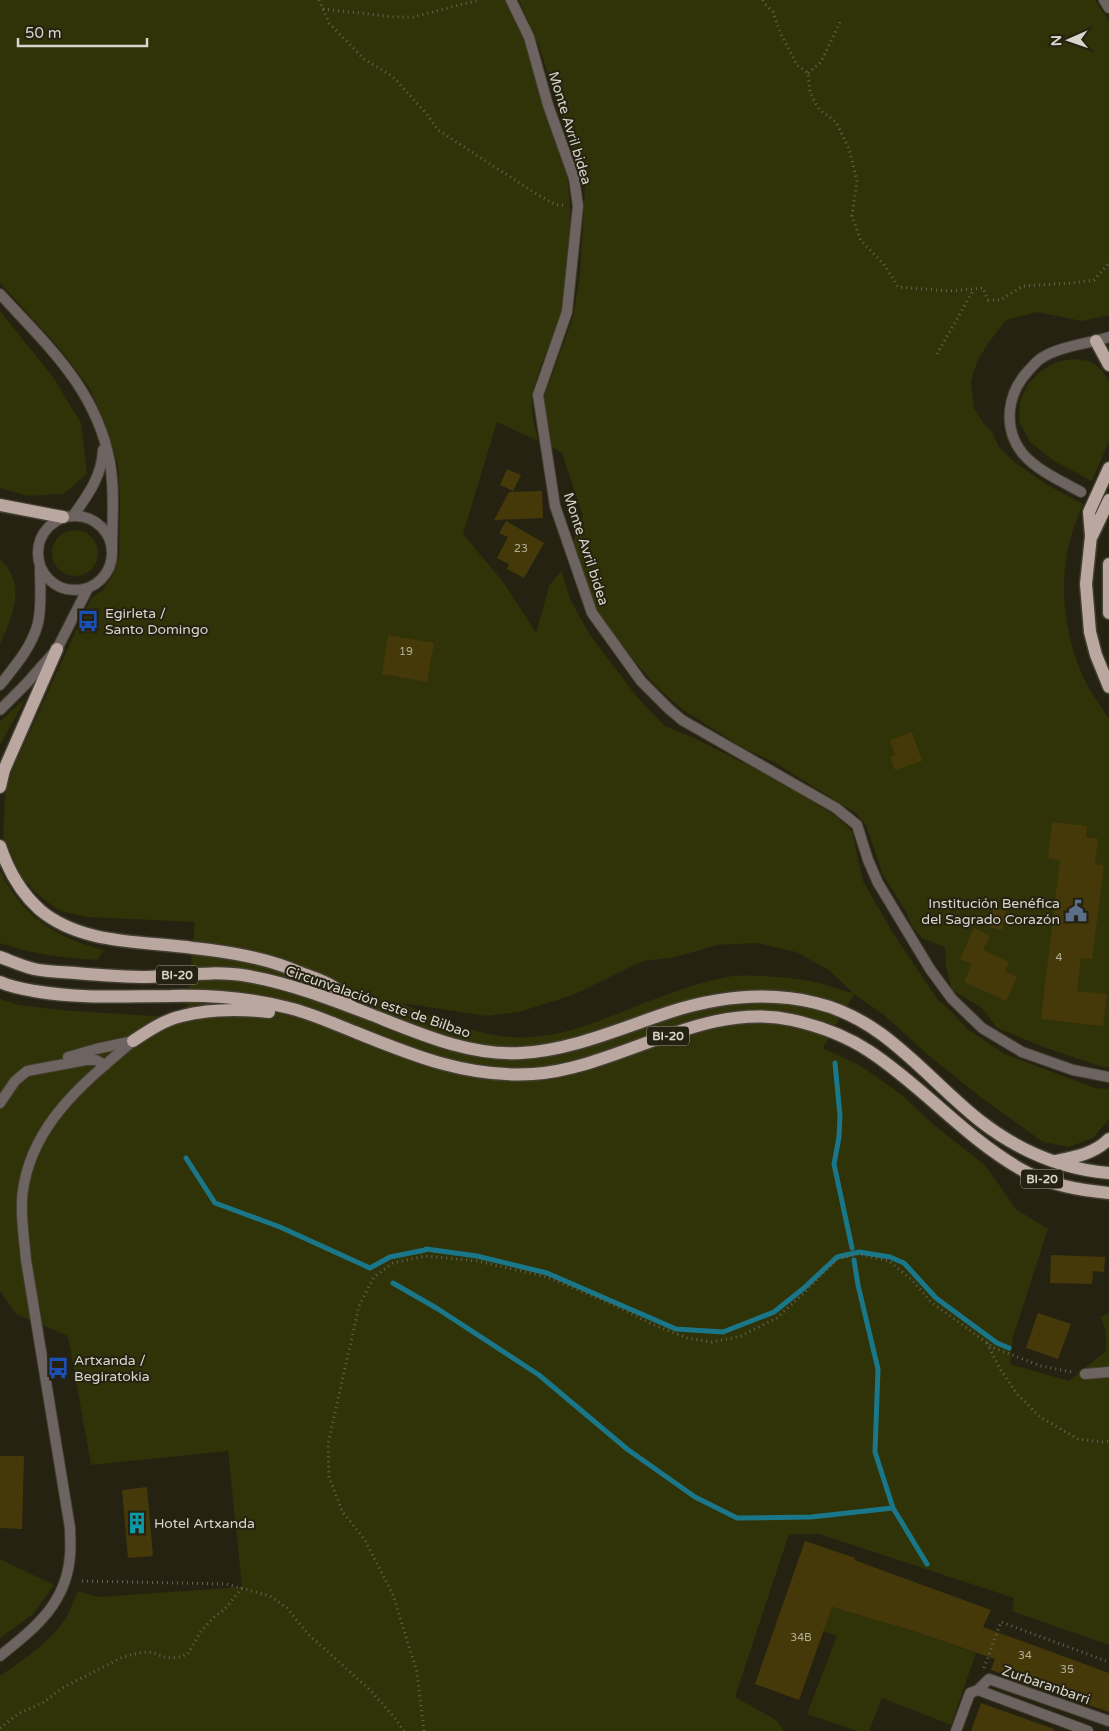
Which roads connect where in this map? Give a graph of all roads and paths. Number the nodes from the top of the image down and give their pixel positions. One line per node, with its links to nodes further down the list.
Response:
1 (319, 0): 6 (path)
2 (479, 0): 6 (path)
3 (512, 0): 10 (street, Monte Avril bidea)
4 (763, 0): 9 (path)
5 (1104, 0): 7 (street)
6 (322, 8): 10 (path)
7 (1109, 8)
8 (841, 20): 9 (path)
9 (808, 73): 12 (path)
10 (578, 206): 44 (street, Monte Avril bidea)
11 (1109, 264): 12 (path)
12 (975, 289): 17 (path)
13 (0, 294): 19 (street)
14 (1109, 337): 15 (street)
15 (1096, 341): 18 (main road); 21 (street)
16 (1109, 342): 18 (street)
17 (937, 354)
18 (1106, 360)
19 (104, 441): 24 (street); 26 (street)
20 (1109, 468): 25 (main road)
21 (1081, 492)
22 (1109, 500): 25 (main road)
23 (0, 505): 24 (main road)
24 (68, 517): 26 (street); 28 (street)
25 (1091, 536): 33 (main road)
26 (112, 551): 29 (street)
27 (1109, 564): 30 (main road)
28 (40, 567): 29 (street); 32 (street)
29 (88, 588): 31 (street)
30 (1109, 613)
31 (57, 649): 34 (street); 35 (main road)
32 (0, 686)
33 (1109, 687)
34 (0, 710)
35 (0, 788)
36 (0, 846): 39 (main road)
37 (0, 957): 39 (main road, Circunvalación este de Bilbao / BI-20)
38 (0, 982): 40 (main road, BI-20)
39 (352, 1007): 47 (main road, Circunvalación este de Bilbao / BI-20)
40 (326, 1020): 41 (main road); 49 (main road, BI-20)
41 (133, 1041): 42 (street); 43 (street)
42 (105, 1065): 43 (street); 56 (street)
43 (49, 1066): 45 (street)
44 (1109, 1077)
45 (0, 1104)
46 (1107, 1144): 47 (main road)
47 (1053, 1161): 48 (main road, Circunvalación este de Bilbao / BI-20)
48 (1109, 1172)
49 (1109, 1193)
50 (987, 1343): 52 (path); 53 (path); 62 (path)
51 (1109, 1372): 52 (street)
52 (1085, 1374)
53 (1109, 1441)
54 (82, 1581): 55 (path)
55 (242, 1588): 60 (path); 61 (path)
56 (0, 1656)
57 (1109, 1662): 58 (path)
58 (977, 1691): 59 (street, Zurbaranbarri); 63 (street); 64 (street, Zurbaranbarri)
59 (1109, 1722)
60 (0, 1728)
61 (404, 1731)
62 (424, 1731)
63 (956, 1731)
64 (1088, 1731)

